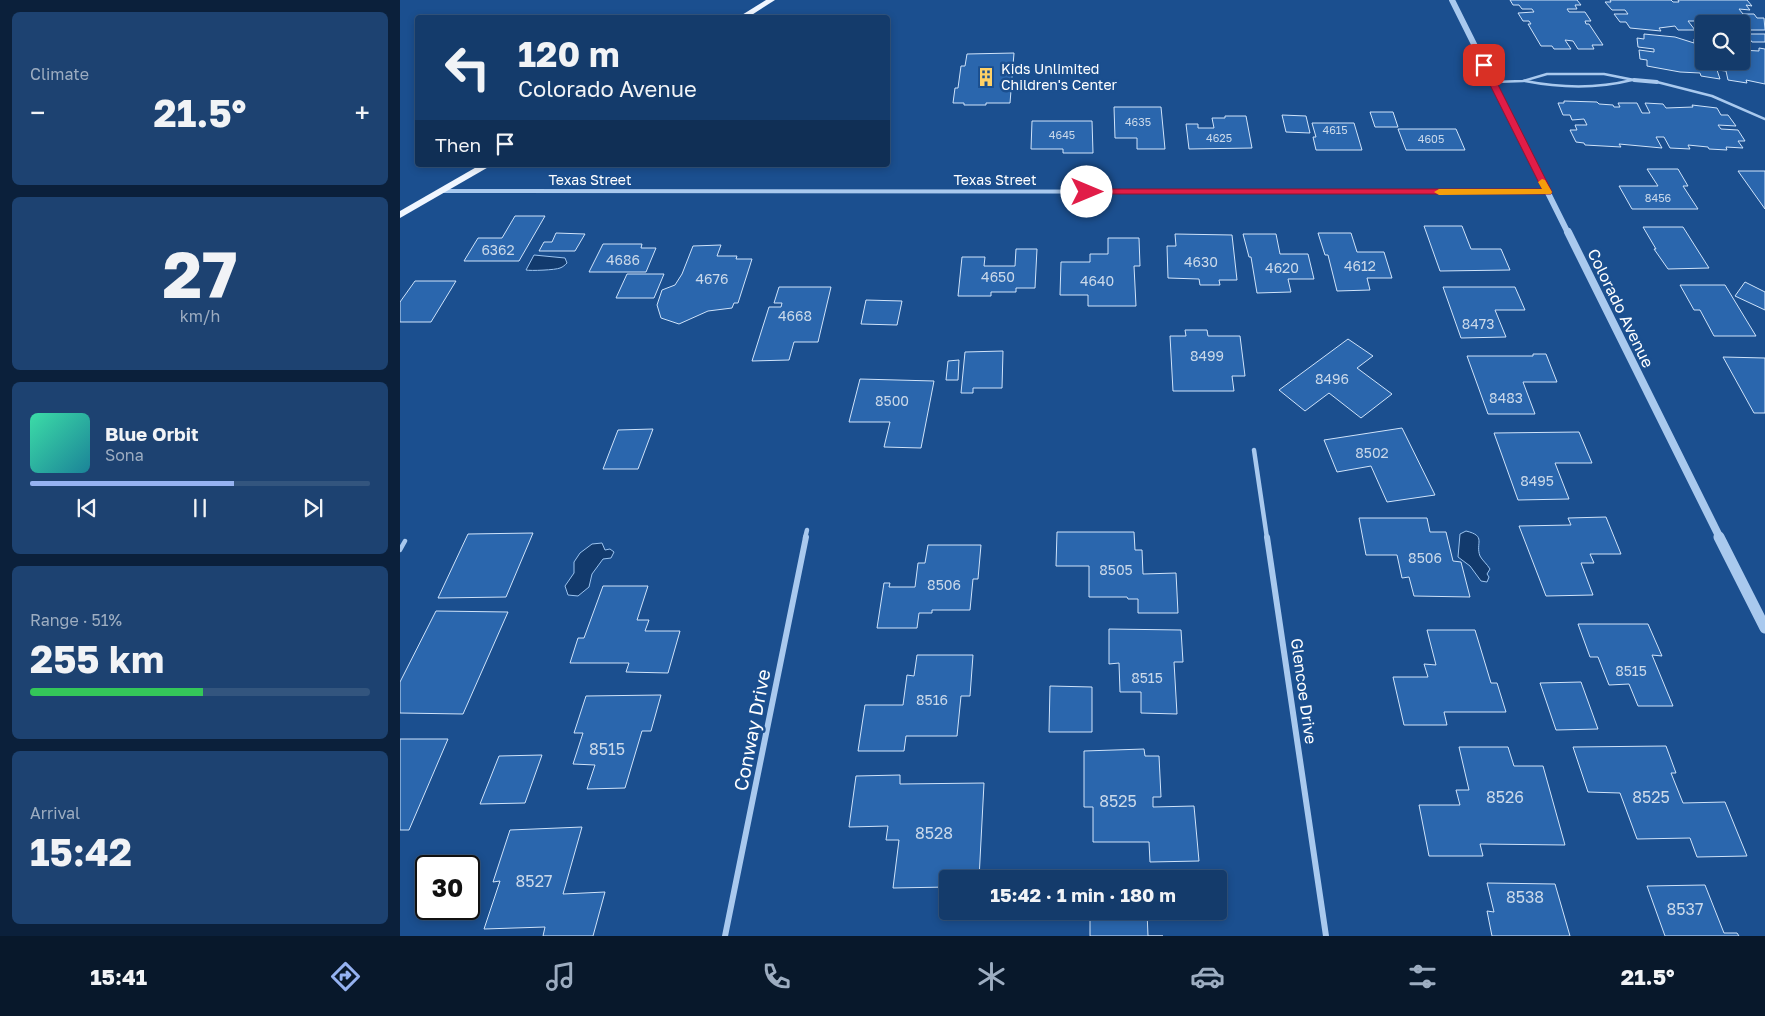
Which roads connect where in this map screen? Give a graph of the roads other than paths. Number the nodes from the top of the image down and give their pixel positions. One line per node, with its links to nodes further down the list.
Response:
1 (772, 0): 3 (main road)
2 (1452, 0): 6 (street, Colorado Avenue)
3 (746, 15)
4 (1634, 80): 5 (lane); 5 (lane); 7 (street)
5 (1523, 81): 6 (lane)
6 (1493, 82): 11 (street, Colorado Avenue)
7 (1657, 82): 8 (lane)
8 (1765, 119)
9 (484, 167): 10 (main road)
10 (442, 191): 11 (street, Texas Street); 12 (main road)
11 (1548, 192): 17 (street, Colorado Avenue)
12 (400, 215)
13 (1254, 450): 19 (street, Glencoe Drive)
14 (807, 530): 18 (street, Conway Drive)
15 (405, 541): 16 (lane)
16 (400, 550)
17 (1765, 628)
18 (726, 936)
19 (1326, 936)

